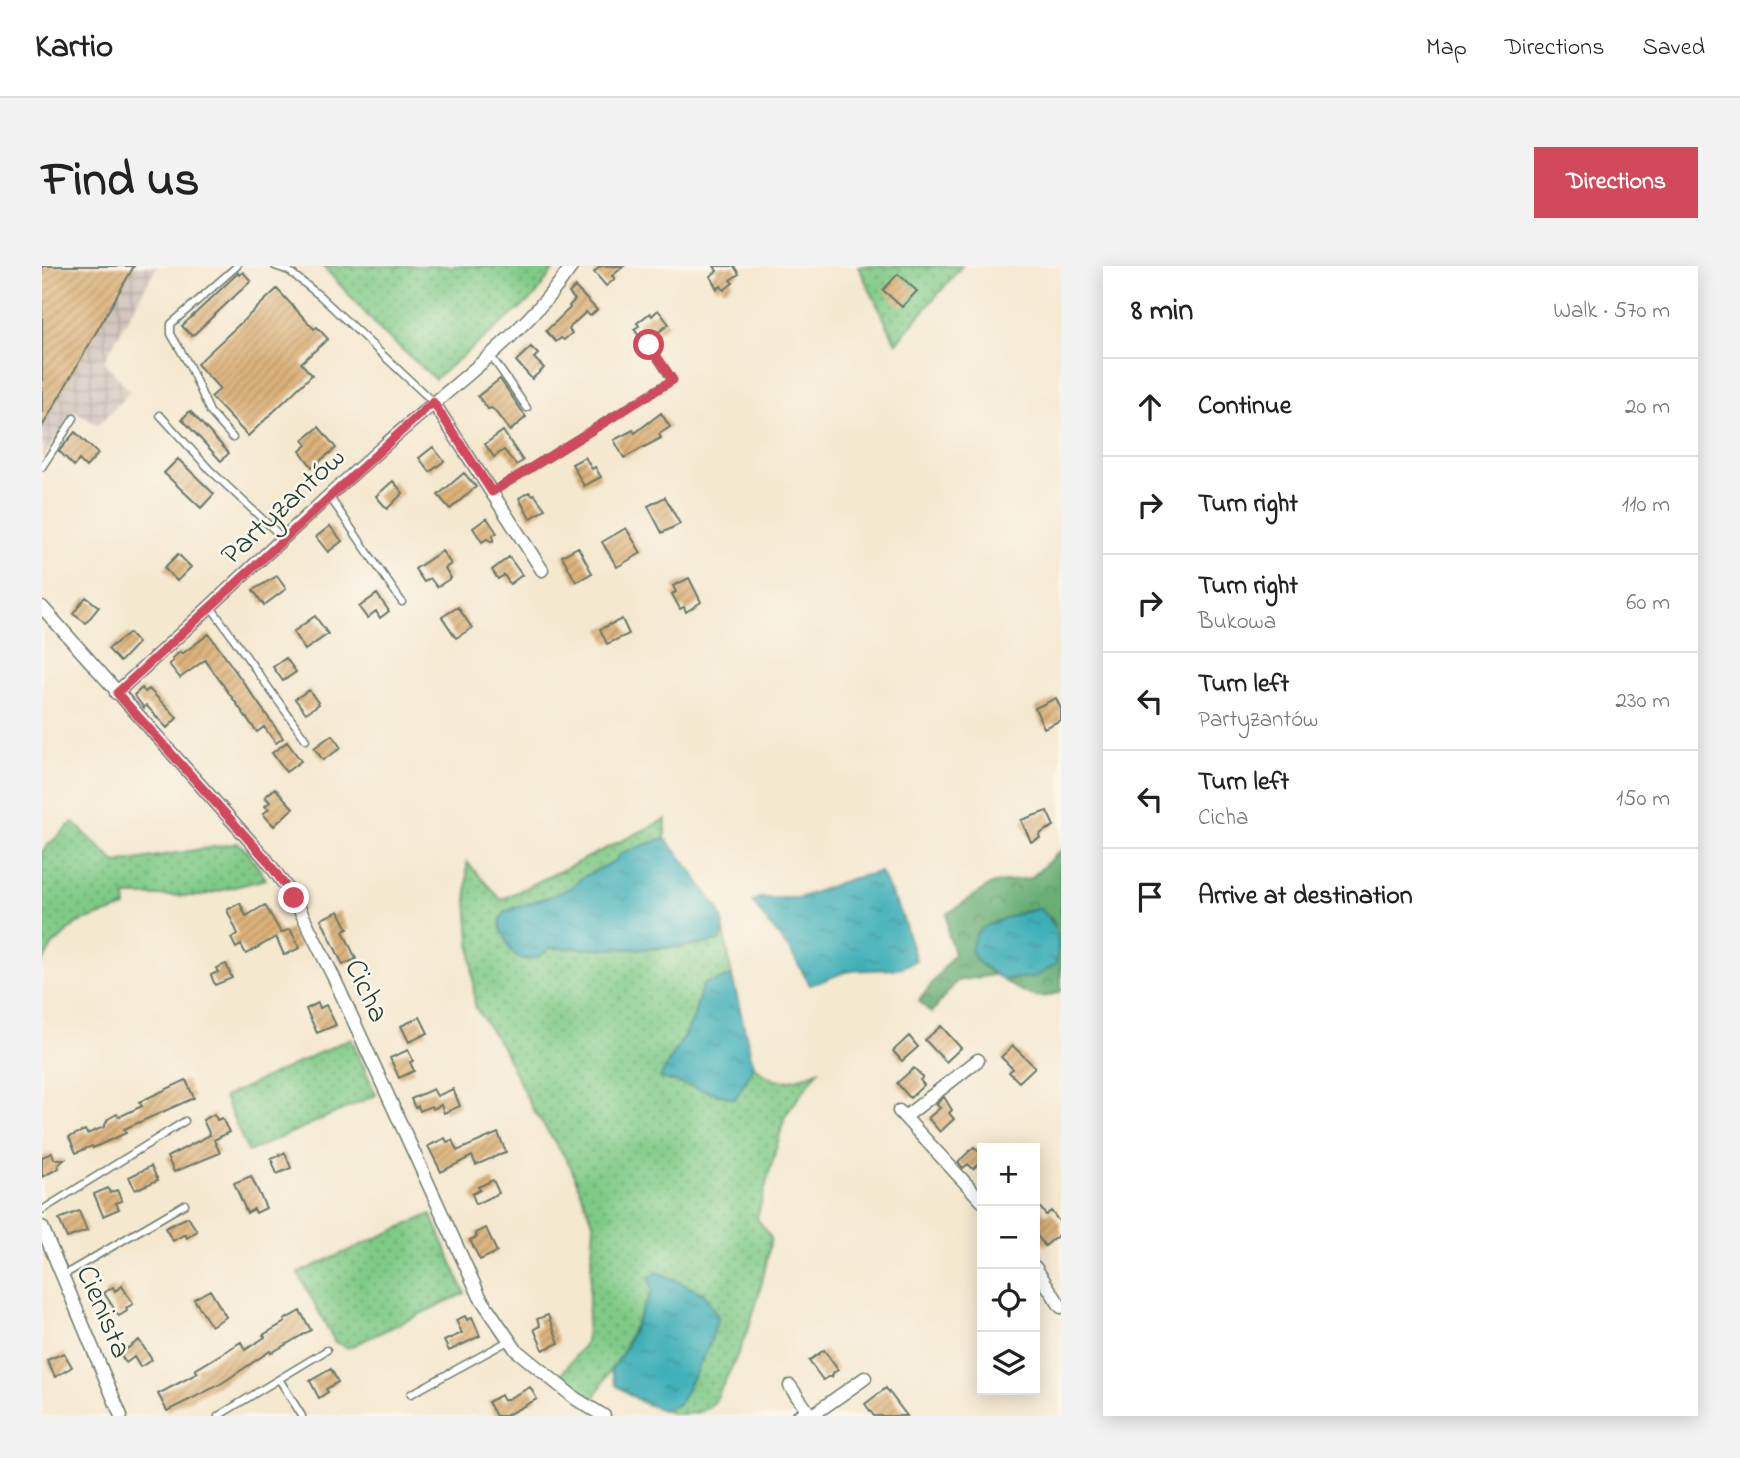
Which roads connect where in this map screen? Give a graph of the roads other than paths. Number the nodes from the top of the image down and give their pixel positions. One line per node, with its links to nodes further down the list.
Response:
1 (237, 266): 10 (lane)
2 (275, 266): 6 (lane)
3 (572, 266): 5 (street, Partyzantów)
4 (649, 345): 12 (lane)
5 (489, 354): 6 (street, Partyzantów); 7 (lane)
6 (433, 402): 12 (street); 13 (street, Partyzantów)
7 (527, 408)
8 (160, 415): 14 (lane)
9 (74, 418): 11 (lane)
10 (233, 438)
11 (42, 467)
12 (492, 492): 15 (street)
13 (329, 496): 14 (street, Partyzantów); 16 (lane)
14 (284, 539): 18 (street, Partyzantów)
15 (542, 570)
16 (402, 602)
17 (42, 607): 19 (street, Cicha)
18 (211, 607): 19 (street, Partyzantów); 20 (lane)
19 (117, 693): 30 (street, Cicha)
20 (306, 740)
21 (978, 1060): 23 (street)
22 (184, 1121): 25 (lane)
23 (977, 1196)
24 (185, 1204): 28 (lane)
25 (42, 1210)
26 (42, 1227): 28 (street, Cienista)
27 (1036, 1269): 29 (street)
28 (62, 1276): 37 (street, Cienista)
29 (1061, 1307)
30 (510, 1340): 35 (lane); 40 (street, Cicha)
31 (327, 1350): 33 (lane)
32 (865, 1378): 36 (street)
33 (279, 1379): 38 (lane); 39 (lane)
34 (790, 1386): 36 (street)
35 (411, 1394)
36 (809, 1413): 41 (lane)
37 (121, 1416)
38 (218, 1416)
39 (302, 1416)
40 (604, 1416)
41 (794, 1416)

